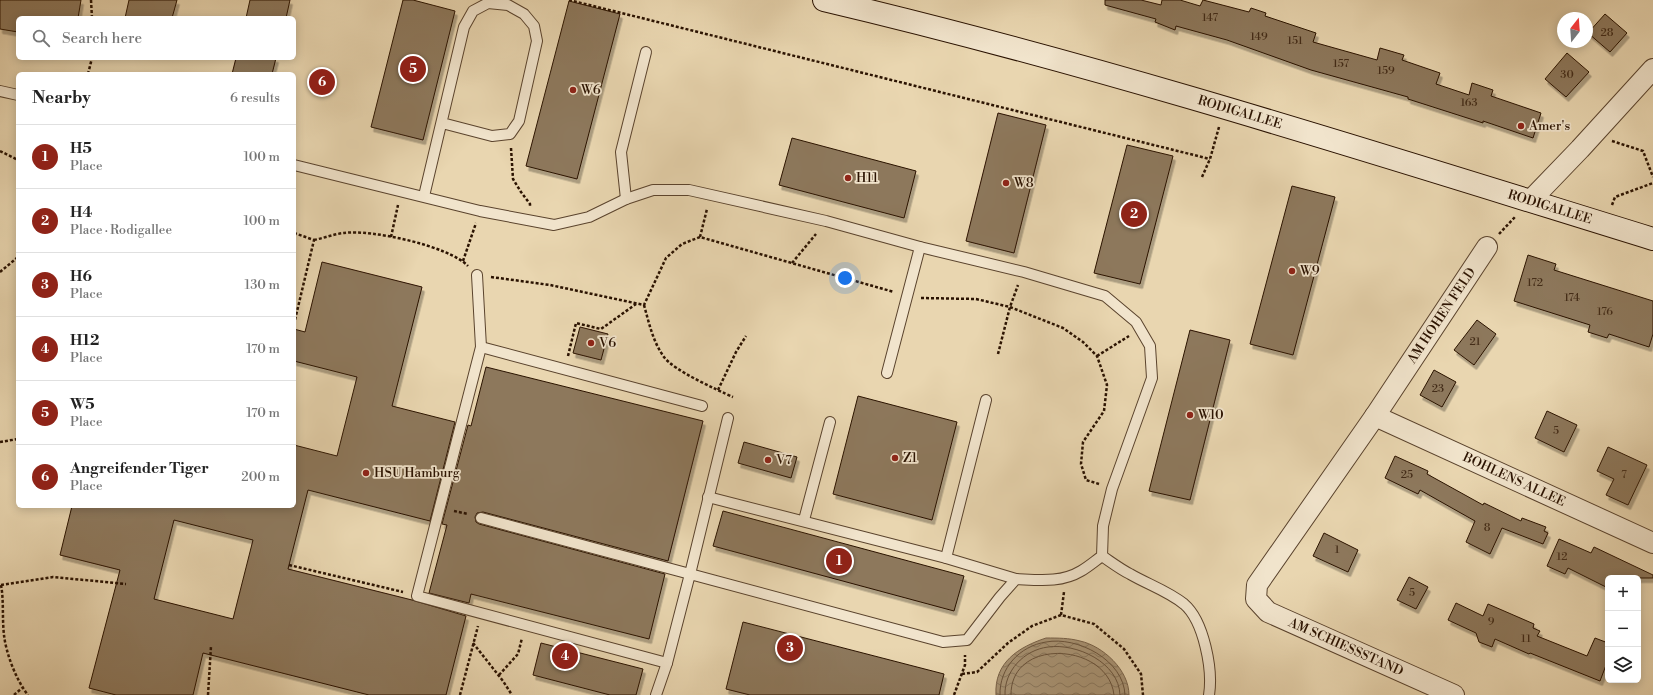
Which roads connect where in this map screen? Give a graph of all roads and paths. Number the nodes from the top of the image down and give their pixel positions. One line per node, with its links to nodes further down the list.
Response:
1 (90, 0): 4 (path)
2 (569, 0): 17 (path)
3 (824, 0): 11 (main road, RODIGALLEE)
4 (92, 16)
5 (646, 52): 26 (lane)
6 (92, 60): 8 (path)
7 (1653, 68): 14 (street)
8 (88, 72)
9 (0, 91): 10 (lane)
10 (16, 95)
11 (1225, 107): 17 (path); 27 (main road, RODIGALLEE)
12 (442, 123): 13 (lane); 13 (lane); 25 (lane)
13 (510, 134): 29 (path)
14 (1593, 135): 19 (path); 27 (street)
15 (0, 151): 16 (path)
16 (16, 159)
17 (1210, 159): 21 (path)
18 (296, 165): 23 (lane)
19 (1651, 170): 20 (path)
20 (1653, 176)
21 (1202, 177)
22 (1653, 183): 31 (path)
23 (402, 191): 25 (lane); 33 (path)
24 (711, 194): 26 (lane); 30 (lane); 34 (path)
25 (424, 196): 28 (lane)
26 (626, 200): 29 (lane)
27 (1530, 201): 31 (main road, RODIGALLEE); 38 (path)
28 (480, 211): 29 (lane); 40 (path)
29 (529, 220)
30 (826, 221): 37 (lane); 41 (path)
31 (1606, 224): 35 (main road, RODIGALLEE)
32 (296, 234): 36 (path)
33 (391, 237): 36 (path); 40 (path)
34 (700, 237): 41 (path); 47 (path)
35 (1653, 239)
36 (314, 240): 49 (path)
37 (920, 247): 43 (lane); 45 (lane)
38 (1487, 247): 61 (street, AM HOHEN FELD)
39 (16, 259): 42 (path)
40 (463, 261): 44 (path)
41 (792, 263): 45 (path)
42 (0, 272)
43 (1024, 272): 48 (path); 66 (lane)
44 (477, 275): 46 (path); 52 (lane)
45 (907, 296): 48 (path); 56 (lane)
46 (636, 304): 47 (path); 55 (path)
47 (644, 305): 57 (path)
48 (1010, 308): 53 (path); 54 (path)
49 (296, 316)
50 (746, 336): 57 (path)
51 (1125, 339): 54 (path)
52 (481, 348): 55 (lane); 68 (lane)
53 (998, 354)
54 (1097, 356): 66 (path)
55 (564, 370): 60 (lane)
56 (887, 373)
57 (718, 390): 58 (path)
58 (733, 397)
59 (986, 400): 73 (lane)
60 (702, 406)
61 (1375, 416): 71 (street, BOHLENS ALLEE); 80 (street, AM HOHEN FELD)
62 (728, 418): 67 (lane)
63 (830, 422): 70 (lane)
64 (16, 439): 65 (path)
65 (0, 442)
66 (1112, 489): 72 (lane)
67 (708, 497): 70 (lane); 75 (lane)
68 (440, 507): 69 (path); 81 (lane)
69 (481, 518): 75 (lane)
70 (804, 520): 73 (lane)
71 (1653, 543)
72 (1102, 556): 76 (lane); 101 (lane)
73 (946, 558): 77 (lane)
74 (289, 565): 81 (path)
75 (690, 574): 86 (lane); 89 (lane)
76 (1066, 577): 77 (lane); 84 (path)
77 (1016, 579): 86 (lane)
78 (126, 584): 79 (path)
79 (1, 585): 82 (path)
80 (1257, 585): 102 (street, AM SCHIESSSTAND)
81 (417, 596): 83 (lane)
82 (1, 604): 92 (path)
83 (481, 612): 85 (lane); 87 (path)
84 (1061, 615): 90 (path); 100 (path)
85 (526, 624): 89 (lane); 91 (path)
86 (967, 640): 90 (path)
87 (473, 643): 91 (path); 96 (path)
88 (211, 646): 95 (path)
89 (667, 663): 98 (lane)
90 (962, 674): 99 (path)
91 (498, 675): 97 (path)
92 (22, 688): 93 (path); 94 (path)
93 (14, 695)
94 (28, 695)
95 (208, 695)
96 (460, 695)
97 (512, 695)
98 (656, 695)
99 (954, 695)
100 (1143, 695)
101 (1209, 695)
102 (1454, 695)

